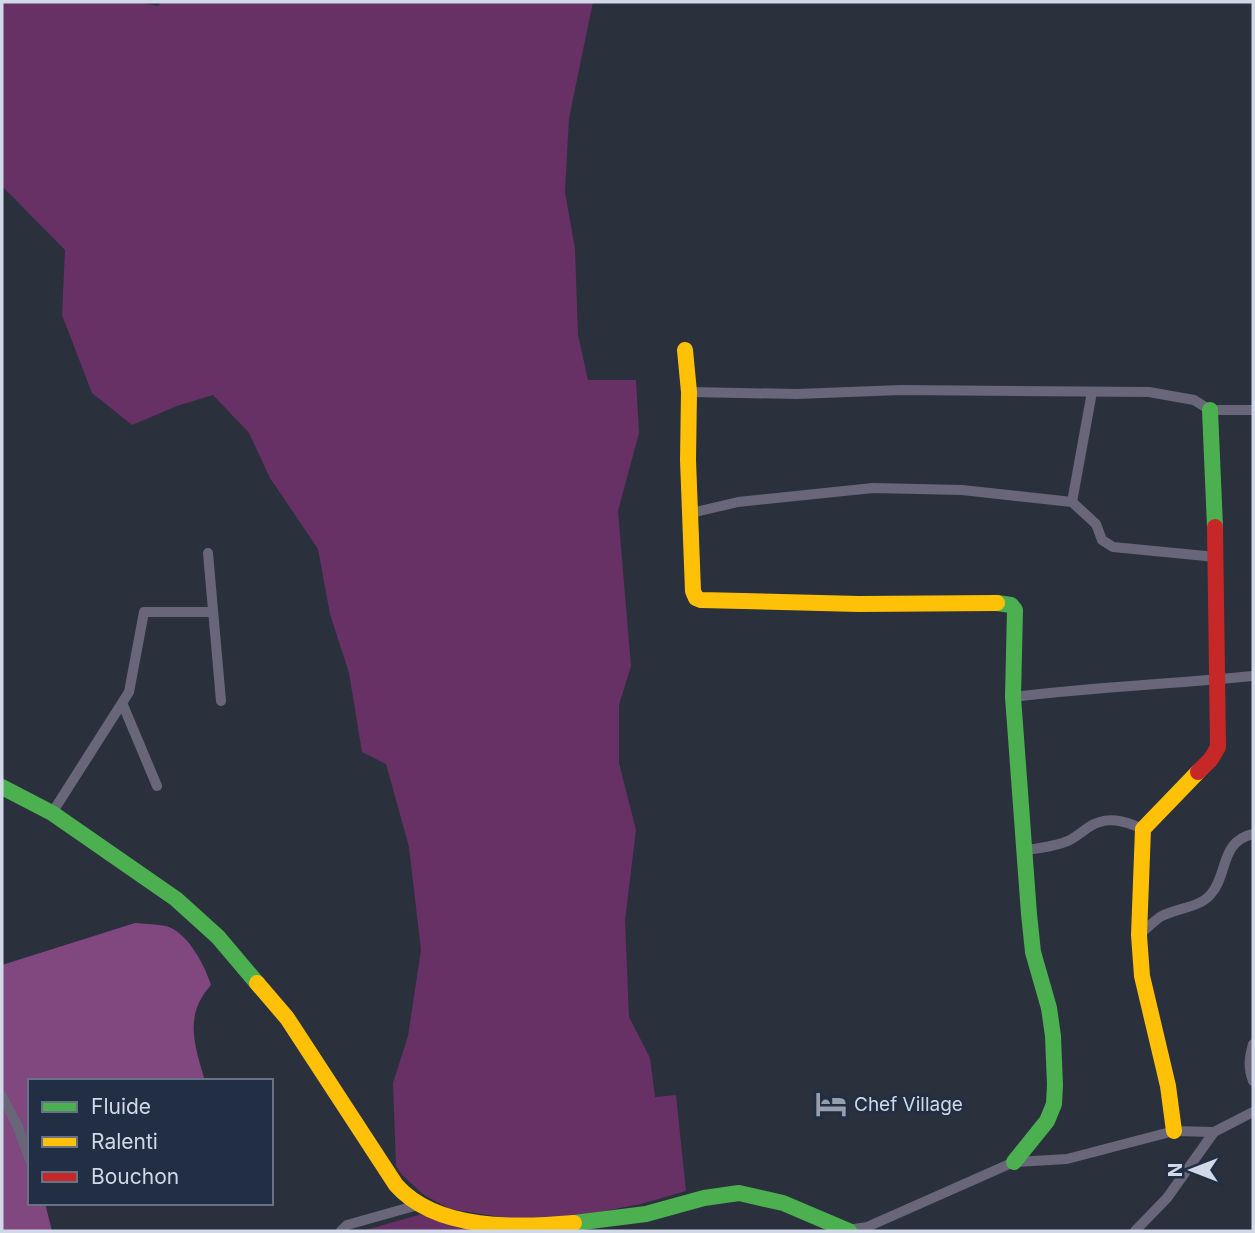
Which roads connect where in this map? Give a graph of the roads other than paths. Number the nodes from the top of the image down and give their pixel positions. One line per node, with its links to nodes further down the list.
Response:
1 (685, 350): 2 (street)
2 (689, 392): 3 (street); 7 (street)
3 (1092, 393): 4 (street); 6 (street)
4 (1210, 410): 5 (street); 9 (street)
5 (1253, 410)
6 (1072, 502): 7 (street); 9 (street)
7 (691, 513): 13 (street)
8 (208, 553): 10 (street)
9 (1216, 557): 12 (street)
10 (213, 612): 14 (street); 15 (street)
11 (1253, 676): 12 (street)
12 (1218, 681): 13 (street); 19 (street)
13 (1013, 697): 21 (street)
14 (221, 701)
15 (123, 705): 16 (street); 18 (street)
16 (157, 786)
17 (5, 791): 18 (street)
18 (52, 814): 31 (street)
19 (1143, 829): 21 (street); 22 (street)
20 (1253, 834): 22 (street)
21 (1026, 850): 30 (street)
22 (1139, 935): 27 (street)
23 (1253, 1044): 24 (street)
24 (1253, 1081)
25 (2, 1096): 29 (street)
26 (1253, 1112): 28 (street)
27 (1174, 1131): 28 (street); 30 (street)
28 (1214, 1132): 34 (street)
29 (28, 1155)
30 (1014, 1163): 33 (street)
31 (418, 1206): 32 (street); 33 (street)
32 (341, 1231)
33 (849, 1231)
34 (1135, 1231)

